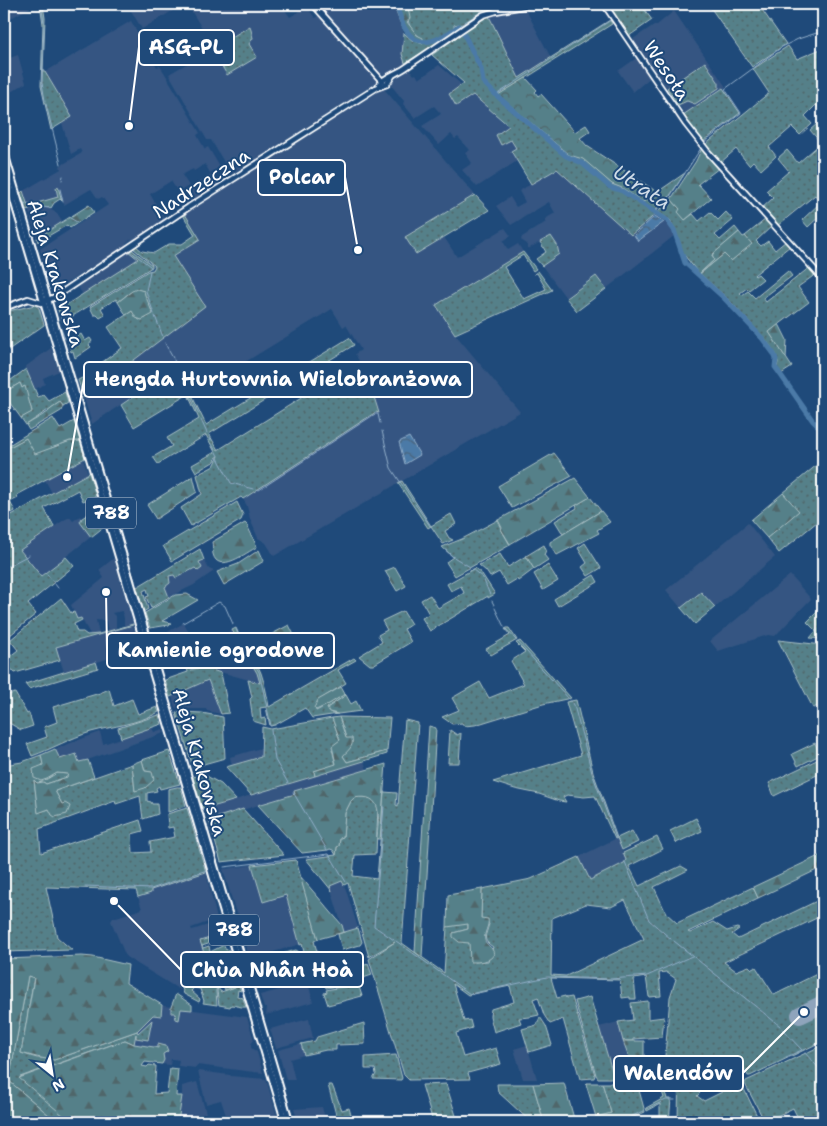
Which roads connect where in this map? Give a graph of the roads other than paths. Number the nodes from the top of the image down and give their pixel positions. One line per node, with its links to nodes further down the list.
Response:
1 (313, 4): 4 (street)
2 (534, 4): 4 (street, Nadrzeczna)
3 (604, 4): 7 (street, Wesoła)
4 (384, 80): 8 (street, Nadrzeczna)
5 (4, 151): 8 (main road, Aleja Krakowska / 788)
6 (4, 168): 8 (main road, Aleja Krakowska / 788)
7 (823, 279)
8 (45, 301): 9 (street); 10 (main road, Aleja Krakowska / 788); 11 (main road, Aleja Krakowska / 788)
9 (4, 308)
10 (285, 1122)
11 (290, 1122)

